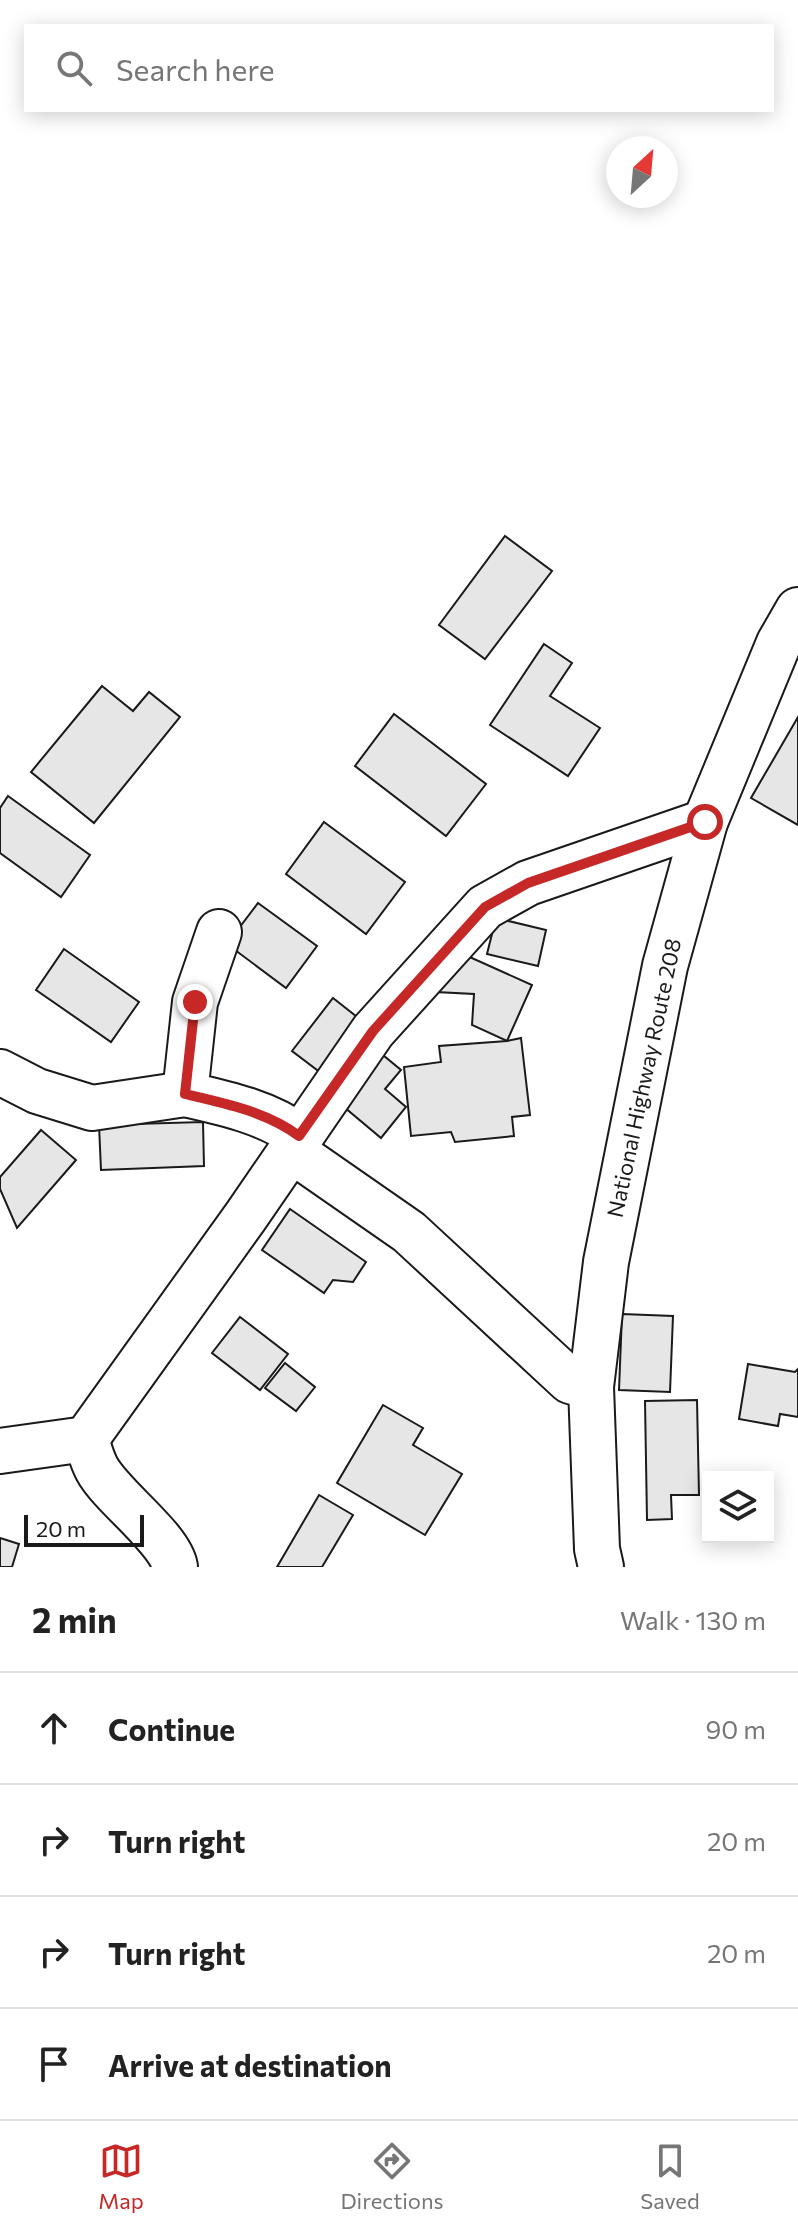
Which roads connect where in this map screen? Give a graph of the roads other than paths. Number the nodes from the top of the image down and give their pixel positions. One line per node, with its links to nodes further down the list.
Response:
1 (798, 610): 2 (main road, National Highway Route 208)
2 (705, 822): 6 (main road); 7 (main road, National Highway Route 208)
3 (219, 932): 5 (main road)
4 (0, 1072): 5 (main road)
5 (185, 1094): 6 (main road)
6 (295, 1143): 7 (main road); 8 (main road)
7 (591, 1387): 11 (main road, National Highway Route 208)
8 (86, 1439): 9 (main road); 10 (main road)
9 (0, 1451)
10 (175, 1567)
11 (601, 1567)

